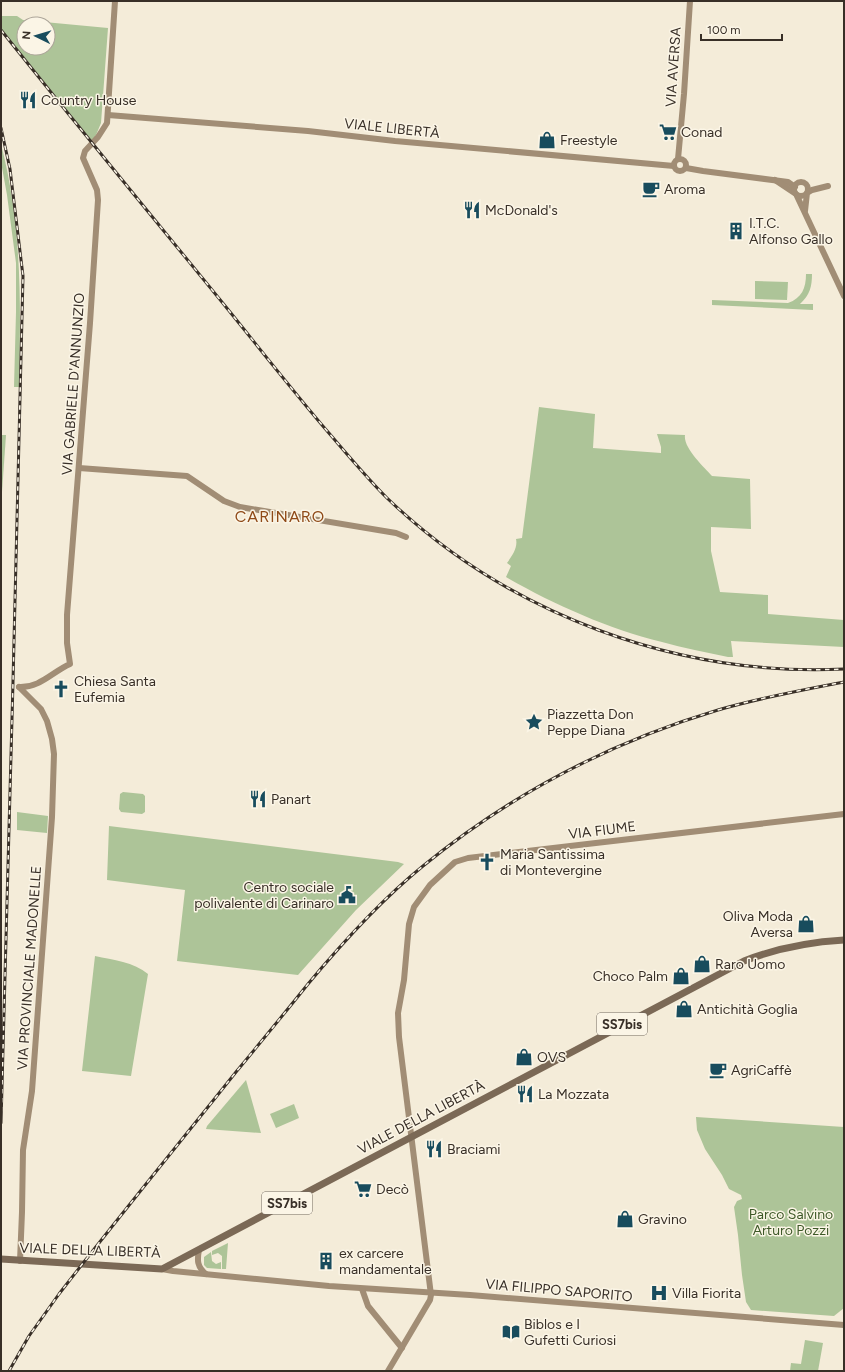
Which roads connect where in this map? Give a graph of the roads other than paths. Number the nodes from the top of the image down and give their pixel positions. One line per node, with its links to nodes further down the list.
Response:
1 (115, 1): 3 (street)
2 (690, 1): 4 (street, VIA AVERSA)
3 (108, 115): 5 (street, VIALE LIBERTÀ); 12 (street, VIA GABRIELE D'ANNUNZIO)
4 (678, 159): 5 (street); 6 (street)
5 (674, 166): 6 (street)
6 (686, 168): 8 (street)
7 (828, 186): 9 (street)
8 (795, 190): 9 (street); 9 (street); 10 (street)
9 (807, 193): 10 (street)
10 (805, 211): 11 (street)
11 (844, 296)
12 (79, 468): 13 (street); 14 (street, VIA GABRIELE D'ANNUNZIO)
13 (406, 537)
14 (19, 687): 20 (street, VIA PROVINCIALE MADONELLE)
15 (844, 814): 17 (street, VIA FIUME)
16 (844, 940): 17 (main road, VIALE DELLA LIBERTÀ / SS7bis)
17 (411, 1138): 18 (main road, VIALE DELLA LIBERTÀ / SS7bis); 24 (street, VIA FIUME)
18 (199, 1250): 21 (main road, VIALE DELLA LIBERTÀ / SS7bis); 22 (street)
19 (1, 1260): 20 (main road, VIALE DELLA LIBERTÀ)
20 (20, 1261): 21 (main road, VIALE DELLA LIBERTÀ)
21 (162, 1269): 22 (street, VIA FILIPPO SAPORITO)
22 (206, 1274): 23 (street, VIA FILIPPO SAPORITO)
23 (362, 1289): 24 (street, VIA FILIPPO SAPORITO); 26 (street)
24 (431, 1293): 25 (street, VIA FILIPPO SAPORITO); 26 (street)
25 (844, 1325)
26 (402, 1348): 27 (street)
27 (388, 1371)

